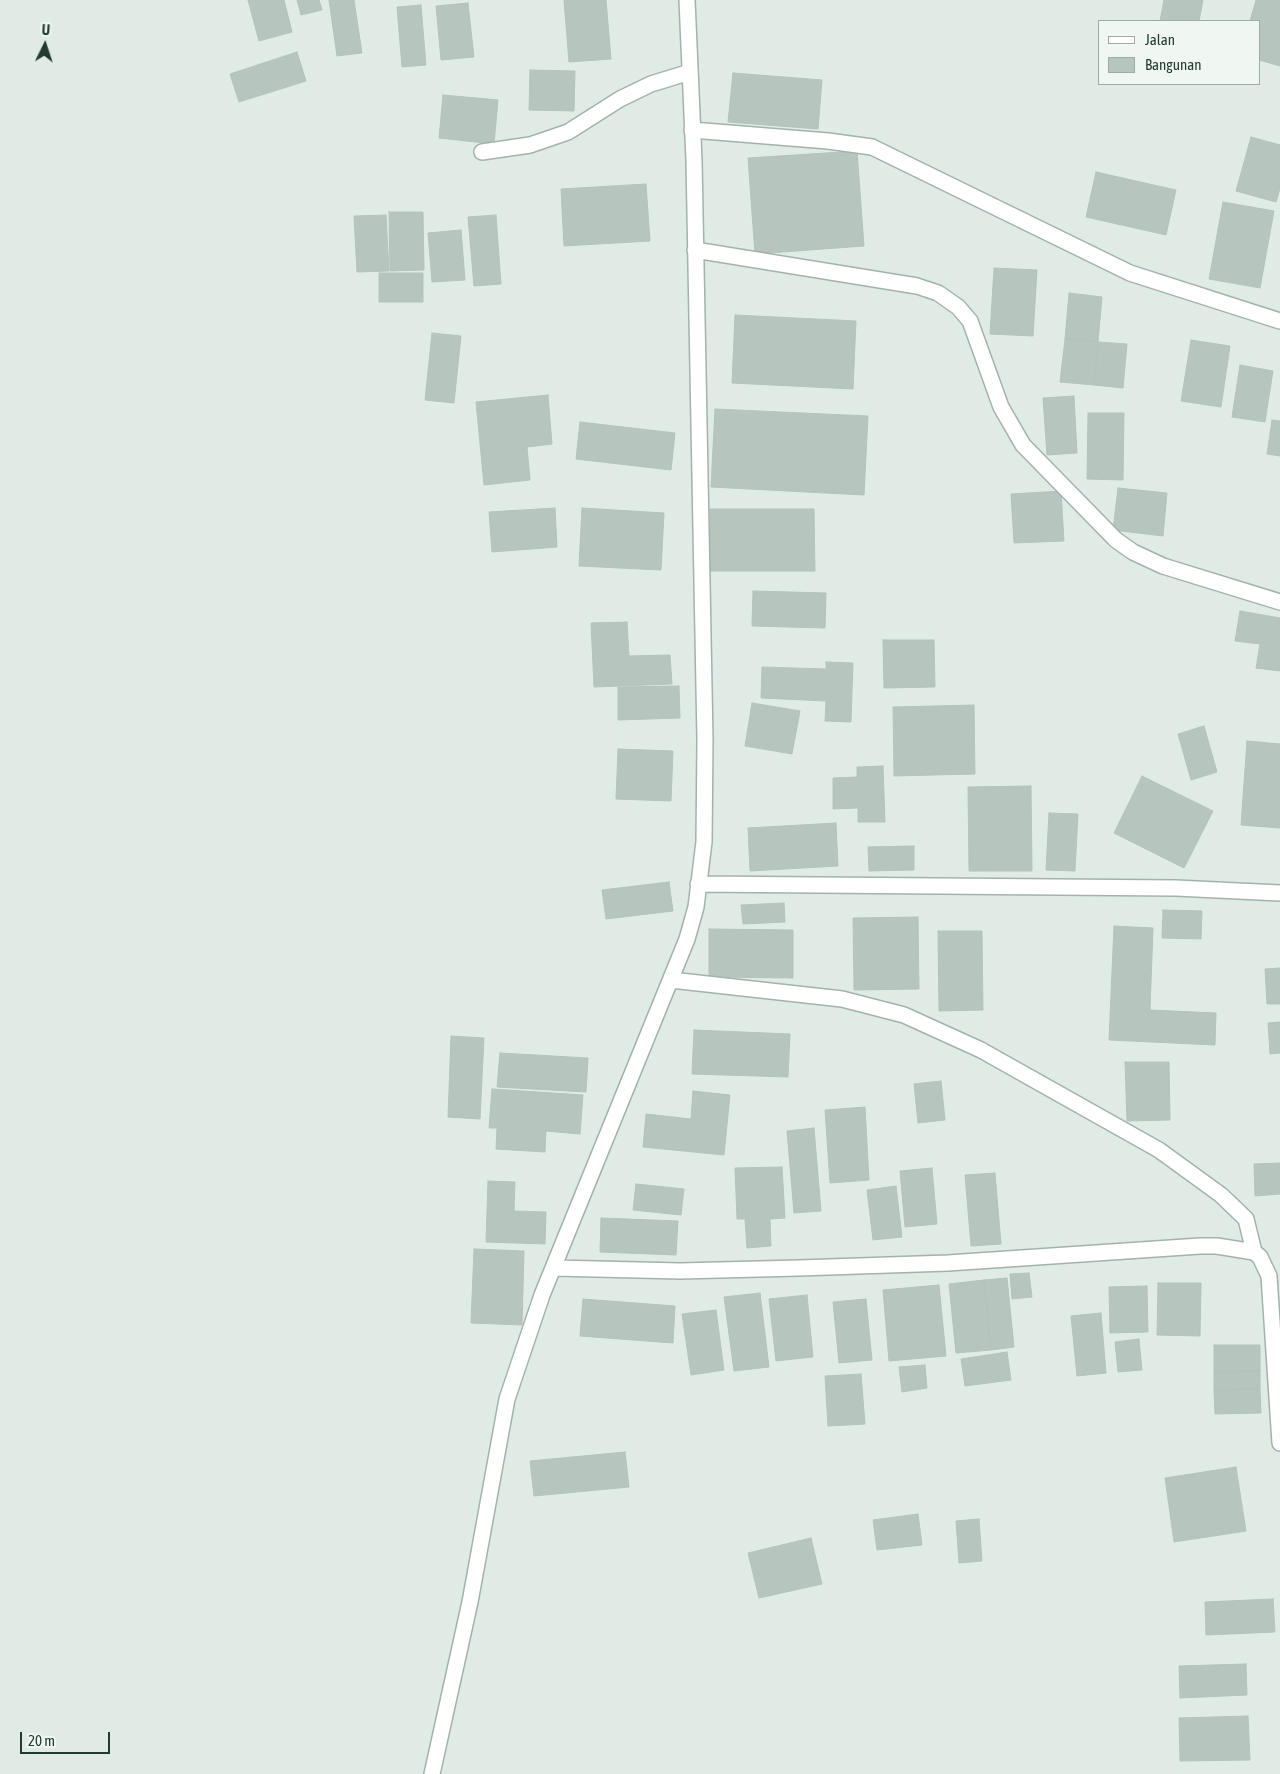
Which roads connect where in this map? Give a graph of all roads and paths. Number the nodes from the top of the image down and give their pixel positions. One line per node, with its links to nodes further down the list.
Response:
1 (687, 0): 2 (street)
2 (690, 72): 3 (street); 4 (street)
3 (692, 130): 5 (street); 6 (street)
4 (482, 152)
5 (696, 250): 7 (street); 8 (street)
6 (1280, 321)
7 (1280, 602)
8 (698, 884): 9 (street); 10 (street)
9 (1280, 893)
10 (671, 980): 11 (street); 12 (street)
11 (1254, 1252): 12 (street); 13 (street)
12 (554, 1268): 14 (street)
13 (1280, 1443)
14 (432, 1774)

